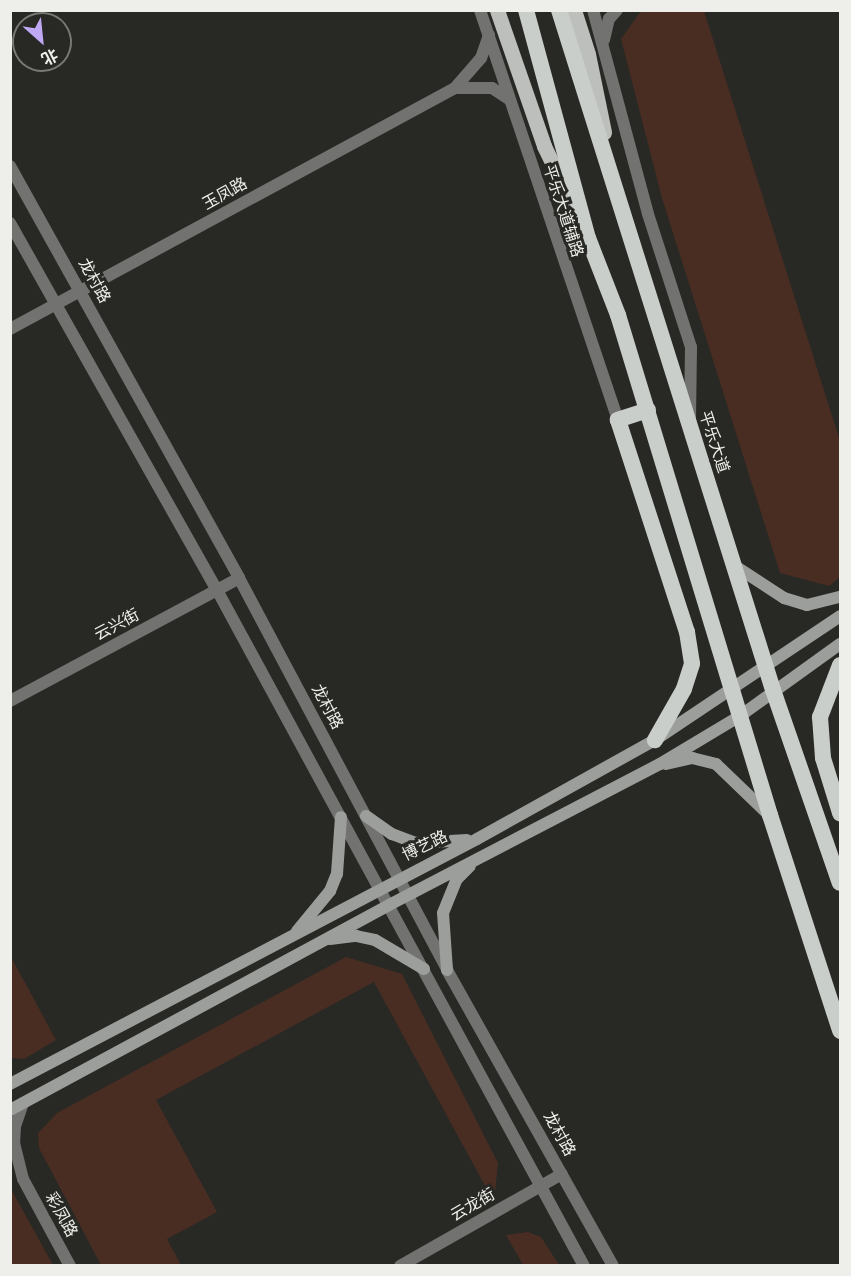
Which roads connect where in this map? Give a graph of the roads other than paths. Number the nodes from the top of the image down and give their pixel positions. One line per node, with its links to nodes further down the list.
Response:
1 (480, 10): 8 (street, 平乐大道辅路)
2 (497, 10): 15 (main road)
3 (526, 10): 15 (highway)
4 (559, 10): 13 (highway, 平乐大道)
5 (574, 10): 13 (main road)
6 (593, 10): 9 (street)
7 (617, 10): 9 (street)
8 (489, 35): 10 (street); 11 (street, 平乐大道辅路)
9 (604, 40): 21 (street)
10 (454, 88): 11 (street); 16 (street, 玉凤路)
11 (509, 99): 20 (street, 平乐大道辅路)
12 (10, 166): 16 (street, 龙村路)
13 (614, 179): 21 (highway, 平乐大道)
14 (10, 224): 17 (street)
15 (588, 238): 19 (highway)
16 (81, 291): 17 (street, 玉凤路); 23 (street, 龙村路)
17 (55, 305): 18 (street, 玉凤路); 24 (street)
18 (10, 329)
19 (648, 410): 20 (highway); 31 (highway)
20 (618, 420): 34 (highway)
21 (690, 427): 22 (highway, 平乐大道)
22 (735, 566): 25 (main road); 29 (highway, 平乐大道)
23 (239, 578): 24 (street, 云兴街); 38 (street, 龙村路)
24 (217, 590): 32 (street, 云兴街); 39 (street)
25 (840, 597)
26 (840, 616): 29 (main road, 博艺路)
27 (840, 644): 30 (main road, 博艺路)
28 (840, 665): 36 (highway)
29 (767, 668): 30 (highway, 平乐大道); 31 (main road, 博艺路)
30 (773, 690): 33 (main road, 博艺路); 43 (highway, 平乐大道)
31 (733, 691): 33 (highway); 34 (main road, 博艺路)
32 (10, 701)
33 (740, 716): 35 (main road, 博艺路); 37 (highway)
34 (655, 740): 40 (main road, 博艺路)
35 (653, 768): 37 (main road); 41 (main road, 博艺路)
36 (840, 813)
37 (770, 815): 51 (highway)
38 (366, 816): 40 (main road); 42 (street, 龙村路)
39 (341, 817): 44 (street); 47 (main road)
40 (477, 839): 42 (main road, 博艺路)
41 (477, 858): 45 (main road, 博艺路); 50 (main road)
42 (399, 877): 44 (main road, 博艺路); 45 (street, 龙村路)
43 (840, 883)
44 (380, 888): 46 (street); 47 (main road, 博艺路)
45 (409, 894): 46 (main road, 博艺路); 50 (street, 龙村路)
46 (388, 905): 48 (main road, 博艺路); 49 (street)
47 (291, 937): 52 (main road, 博艺路)
48 (323, 940): 49 (main road); 53 (main road, 博艺路)
49 (424, 969): 58 (street)
50 (447, 970): 56 (street, 龙村路)
51 (840, 1031)
52 (11, 1084)
53 (23, 1103): 54 (main road, 博艺路); 57 (street)
54 (10, 1110)
55 (10, 1169): 57 (street)
56 (562, 1174): 58 (street, 云龙街); 62 (street, 龙村路)
57 (23, 1179): 59 (street, 彩凤路)
58 (541, 1185): 60 (street, 云龙街); 61 (street)
59 (70, 1266)
60 (400, 1266)
61 (584, 1266)
62 (613, 1266)

